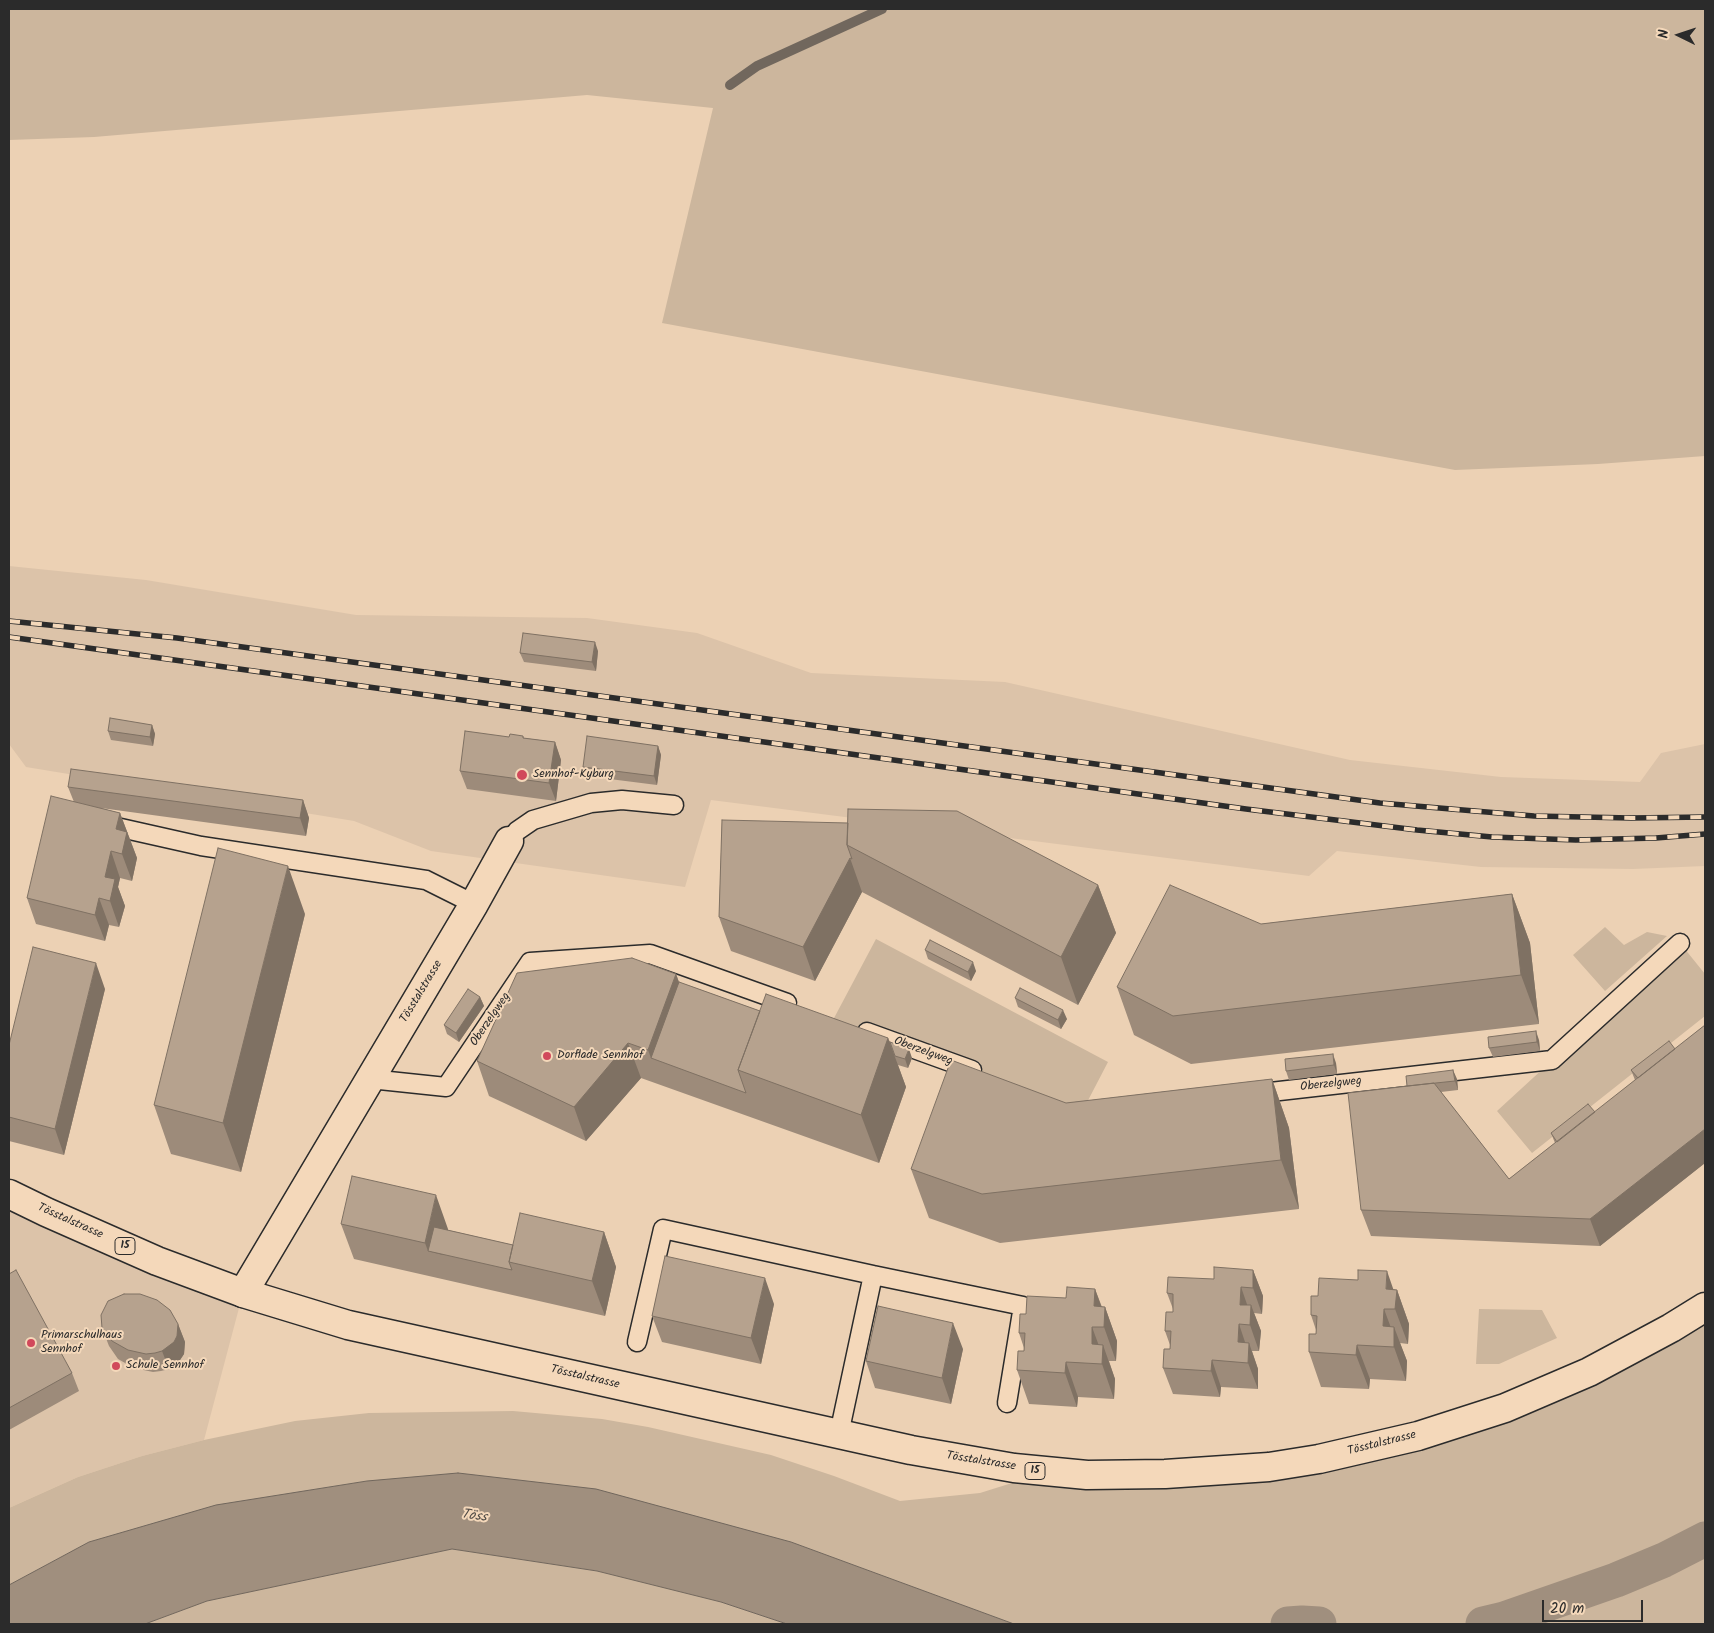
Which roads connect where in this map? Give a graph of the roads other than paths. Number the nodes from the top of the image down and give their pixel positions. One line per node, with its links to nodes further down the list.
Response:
1 (674, 804): 3 (lane, Tösstalstrasse)
2 (96, 822): 4 (lane)
3 (509, 841): 4 (main road, Tösstalstrasse)
4 (474, 904): 9 (main road, Tösstalstrasse)
5 (1680, 943): 10 (lane, Oberzelgweg)
6 (806, 1010): 9 (lane, Oberzelgweg)
7 (852, 1026): 8 (lane, Oberzelgweg)
8 (990, 1076)
9 (370, 1079): 13 (main road, Tösstalstrasse)
10 (1235, 1096)
11 (9, 1194): 13 (main road, Tösstalstrasse / 15)
12 (873, 1275): 15 (lane); 16 (lane); 17 (lane)
13 (243, 1293): 17 (main road, Tösstalstrasse / 15)
14 (1705, 1307): 17 (main road, Tösstalstrasse / 15)
15 (637, 1342)
16 (1007, 1403)
17 (839, 1434)

